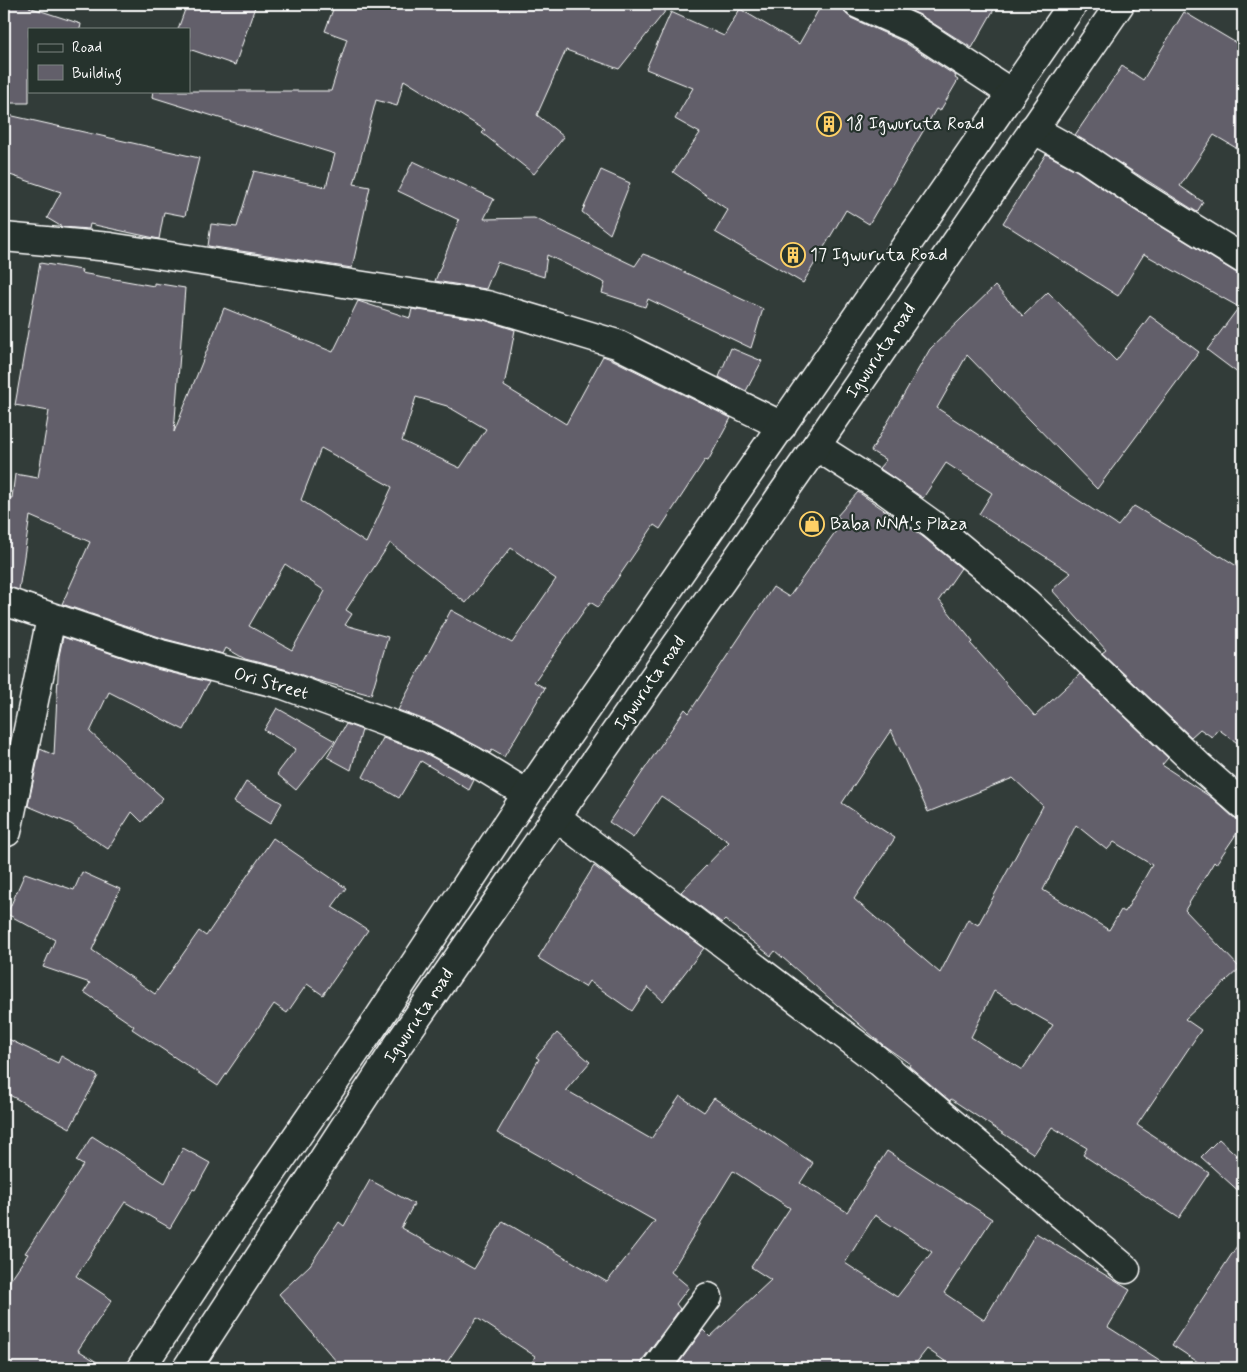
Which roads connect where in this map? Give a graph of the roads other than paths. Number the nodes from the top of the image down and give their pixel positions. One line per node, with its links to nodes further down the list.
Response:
1 (858, 4): 4 (street)
2 (1073, 4): 4 (street, Igwuruta road)
3 (1120, 4): 5 (street, Igwuruta road)
4 (1011, 93): 8 (street, Igwuruta road)
5 (1033, 129): 7 (street); 9 (street, Igwuruta road)
6 (4, 237): 8 (street)
7 (1243, 259)
8 (782, 426): 12 (street, Igwuruta road)
9 (816, 446): 13 (street); 14 (street, Igwuruta road)
10 (4, 601): 11 (street, Ori Street)
11 (51, 618): 12 (street, Ori Street); 15 (street)
12 (527, 794): 18 (street, Igwuruta road)
13 (1243, 805)
14 (556, 817): 16 (street); 19 (street, Igwuruta road)
15 (7, 832)
16 (1126, 1269)
17 (708, 1297): 20 (street)
18 (148, 1366)
19 (187, 1368)
20 (656, 1368)

